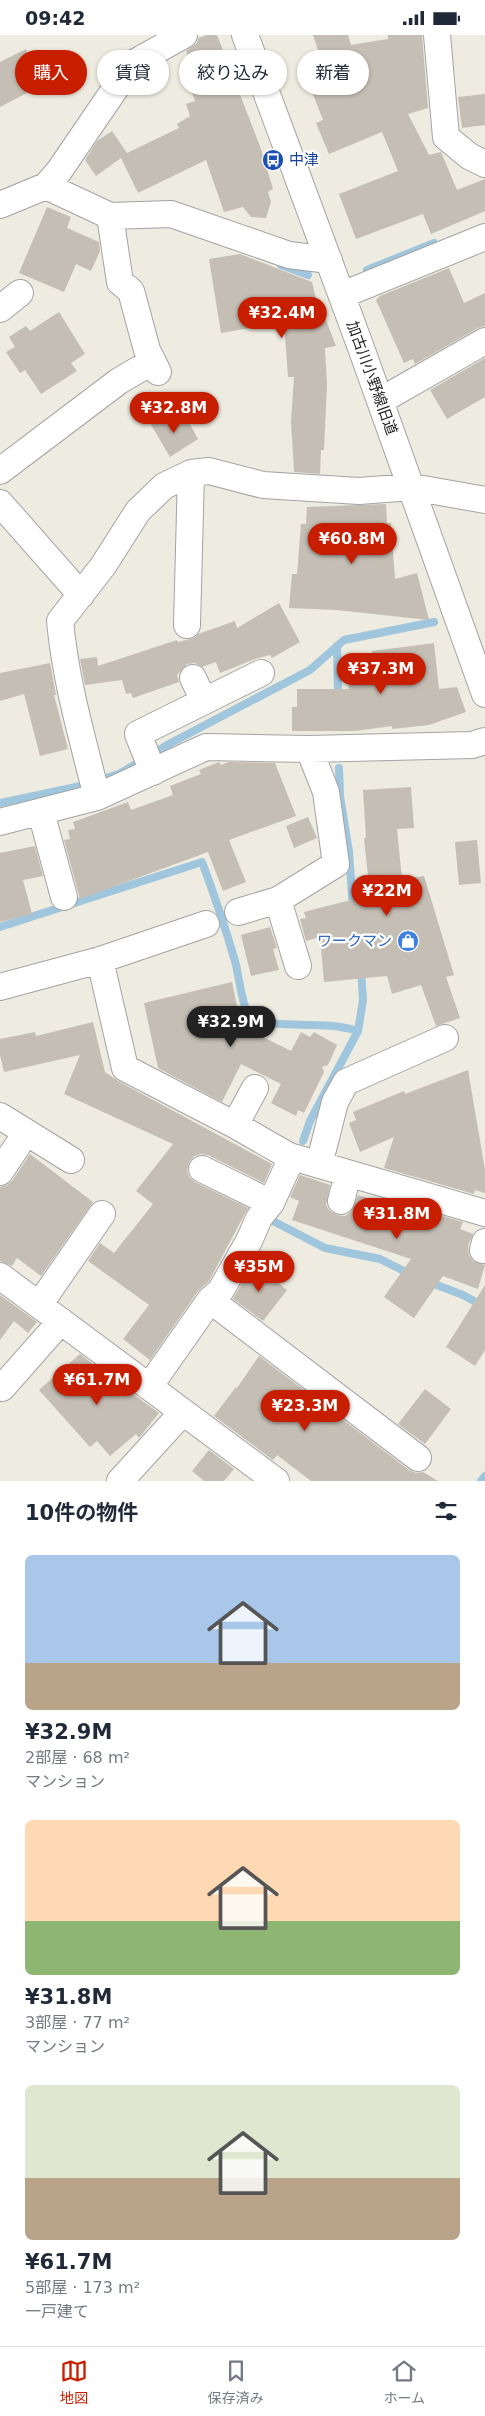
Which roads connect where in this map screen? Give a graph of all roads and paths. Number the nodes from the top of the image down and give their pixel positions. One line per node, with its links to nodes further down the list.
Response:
1 (184, 35): 5 (street)
2 (245, 35): 9 (street, 加古川小野線旧道)
3 (437, 35): 4 (street)
4 (480, 155)
5 (46, 186): 6 (street); 7 (street)
6 (0, 205)
7 (110, 216): 9 (street); 13 (street)
8 (485, 237): 10 (street)
9 (329, 260): 10 (street, 加古川小野線旧道)
10 (342, 295): 12 (street, 加古川小野線旧道)
11 (485, 341): 12 (street)
12 (380, 401): 15 (street, 加古川小野線旧道)
13 (0, 471)
14 (191, 473): 15 (street); 18 (street); 19 (street)
15 (412, 487): 16 (street); 22 (street, 加古川小野線旧道)
16 (485, 500)
17 (0, 503): 18 (street)
18 (81, 595): 27 (street)
19 (187, 625)
20 (261, 673): 23 (street)
21 (193, 678): 23 (street)
22 (485, 693)
23 (204, 701): 26 (street)
24 (485, 741): 25 (street)
25 (330, 748): 26 (street); 31 (street)
26 (148, 760): 27 (street)
27 (97, 796): 28 (street)
28 (41, 812): 29 (street); 30 (street)
29 (0, 822)
30 (64, 897)
31 (278, 900): 32 (street); 35 (street)
32 (238, 912)
33 (206, 924): 34 (street)
34 (100, 960): 36 (street); 40 (street)
35 (298, 966)
36 (0, 987)
37 (445, 1037): 44 (street)
38 (256, 1088): 40 (street)
39 (0, 1116): 43 (street)
40 (235, 1125): 42 (street)
41 (18, 1145): 46 (street)
42 (292, 1157): 44 (street); 49 (street)
43 (71, 1160)
44 (320, 1165): 47 (street)
45 (202, 1169): 49 (street)
46 (0, 1171)
47 (348, 1174): 48 (street); 50 (street)
48 (341, 1201)
49 (271, 1203): 53 (street)
50 (485, 1213)
51 (102, 1214): 54 (street)
52 (0, 1276): 54 (street)
53 (210, 1300): 56 (street); 59 (street)
54 (39, 1305): 55 (street)
55 (61, 1321): 56 (street); 57 (street)
56 (149, 1387): 58 (street)
57 (2, 1388)
58 (183, 1412): 60 (street); 61 (street)
59 (418, 1458)
60 (120, 1481)
61 (276, 1481)

